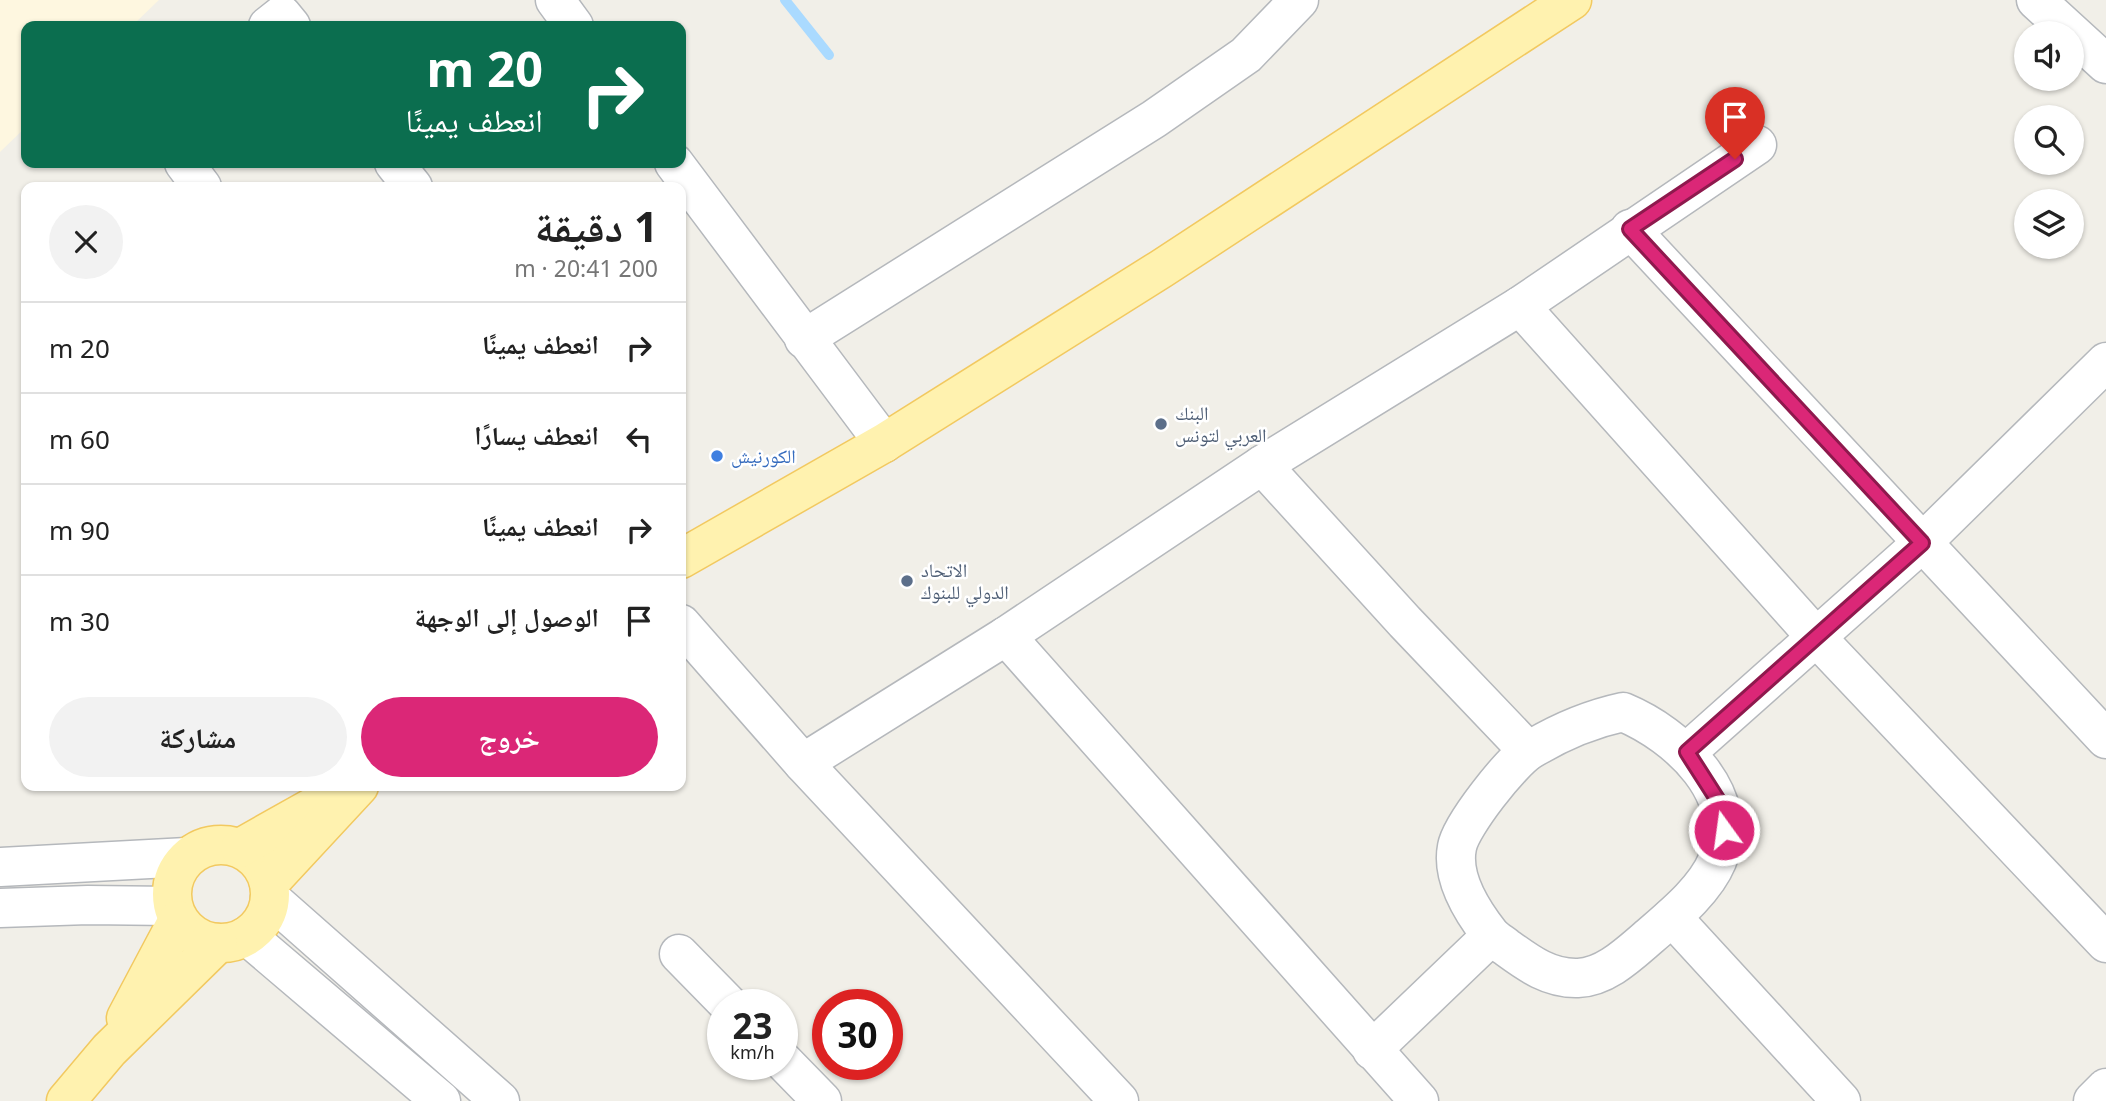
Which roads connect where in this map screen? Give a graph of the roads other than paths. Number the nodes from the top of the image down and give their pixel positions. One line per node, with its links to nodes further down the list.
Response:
1 (555, 0): 5 (street)
2 (1299, 0): 13 (street)
3 (1572, 0): 15 (main road)
4 (2036, 0): 6 (street)
5 (570, 21)
6 (2106, 64)
7 (1757, 145): 11 (street)
8 (398, 168): 10 (street)
9 (678, 168): 13 (street)
10 (409, 182)
11 (1630, 229): 12 (street); 17 (street)
12 (1520, 306): 16 (street); 21 (street)
13 (804, 339): 15 (street)
14 (2106, 362): 17 (street)
15 (884, 443): 18 (main road)
16 (1262, 465): 20 (street); 23 (street)
17 (1922, 543): 21 (street); 22 (street)
18 (686, 549)
19 (686, 630): 25 (street)
20 (1006, 636): 25 (street); 41 (street)
21 (1816, 636): 24 (street); 37 (street)
22 (2106, 738)
23 (1528, 751): 24 (street); 35 (street)
24 (1687, 752): 34 (street)
25 (803, 763): 48 (street)
26 (341, 791): 28 (main road)
27 (355, 791): 31 (main road)
28 (240, 848): 29 (main road); 31 (main road)
29 (187, 857): 30 (street); 33 (main road)
30 (0, 867)
31 (269, 890): 36 (main road); 46 (street)
32 (0, 908): 33 (street)
33 (175, 913): 36 (main road); 40 (main road)
34 (1672, 917): 35 (street); 50 (street)
35 (1491, 936): 41 (street)
36 (232, 940): 40 (main road); 45 (street)
37 (2106, 943)
38 (679, 954): 39 (street)
39 (713, 989)
40 (108, 1050): 44 (main road)
41 (1372, 1050): 49 (street)
42 (798, 1076): 47 (street)
43 (2106, 1088): 51 (street)
44 (66, 1101)
45 (441, 1101)
46 (500, 1101)
47 (822, 1101)
48 (1119, 1101)
49 (1419, 1101)
50 (1841, 1101)
51 (2093, 1101)

